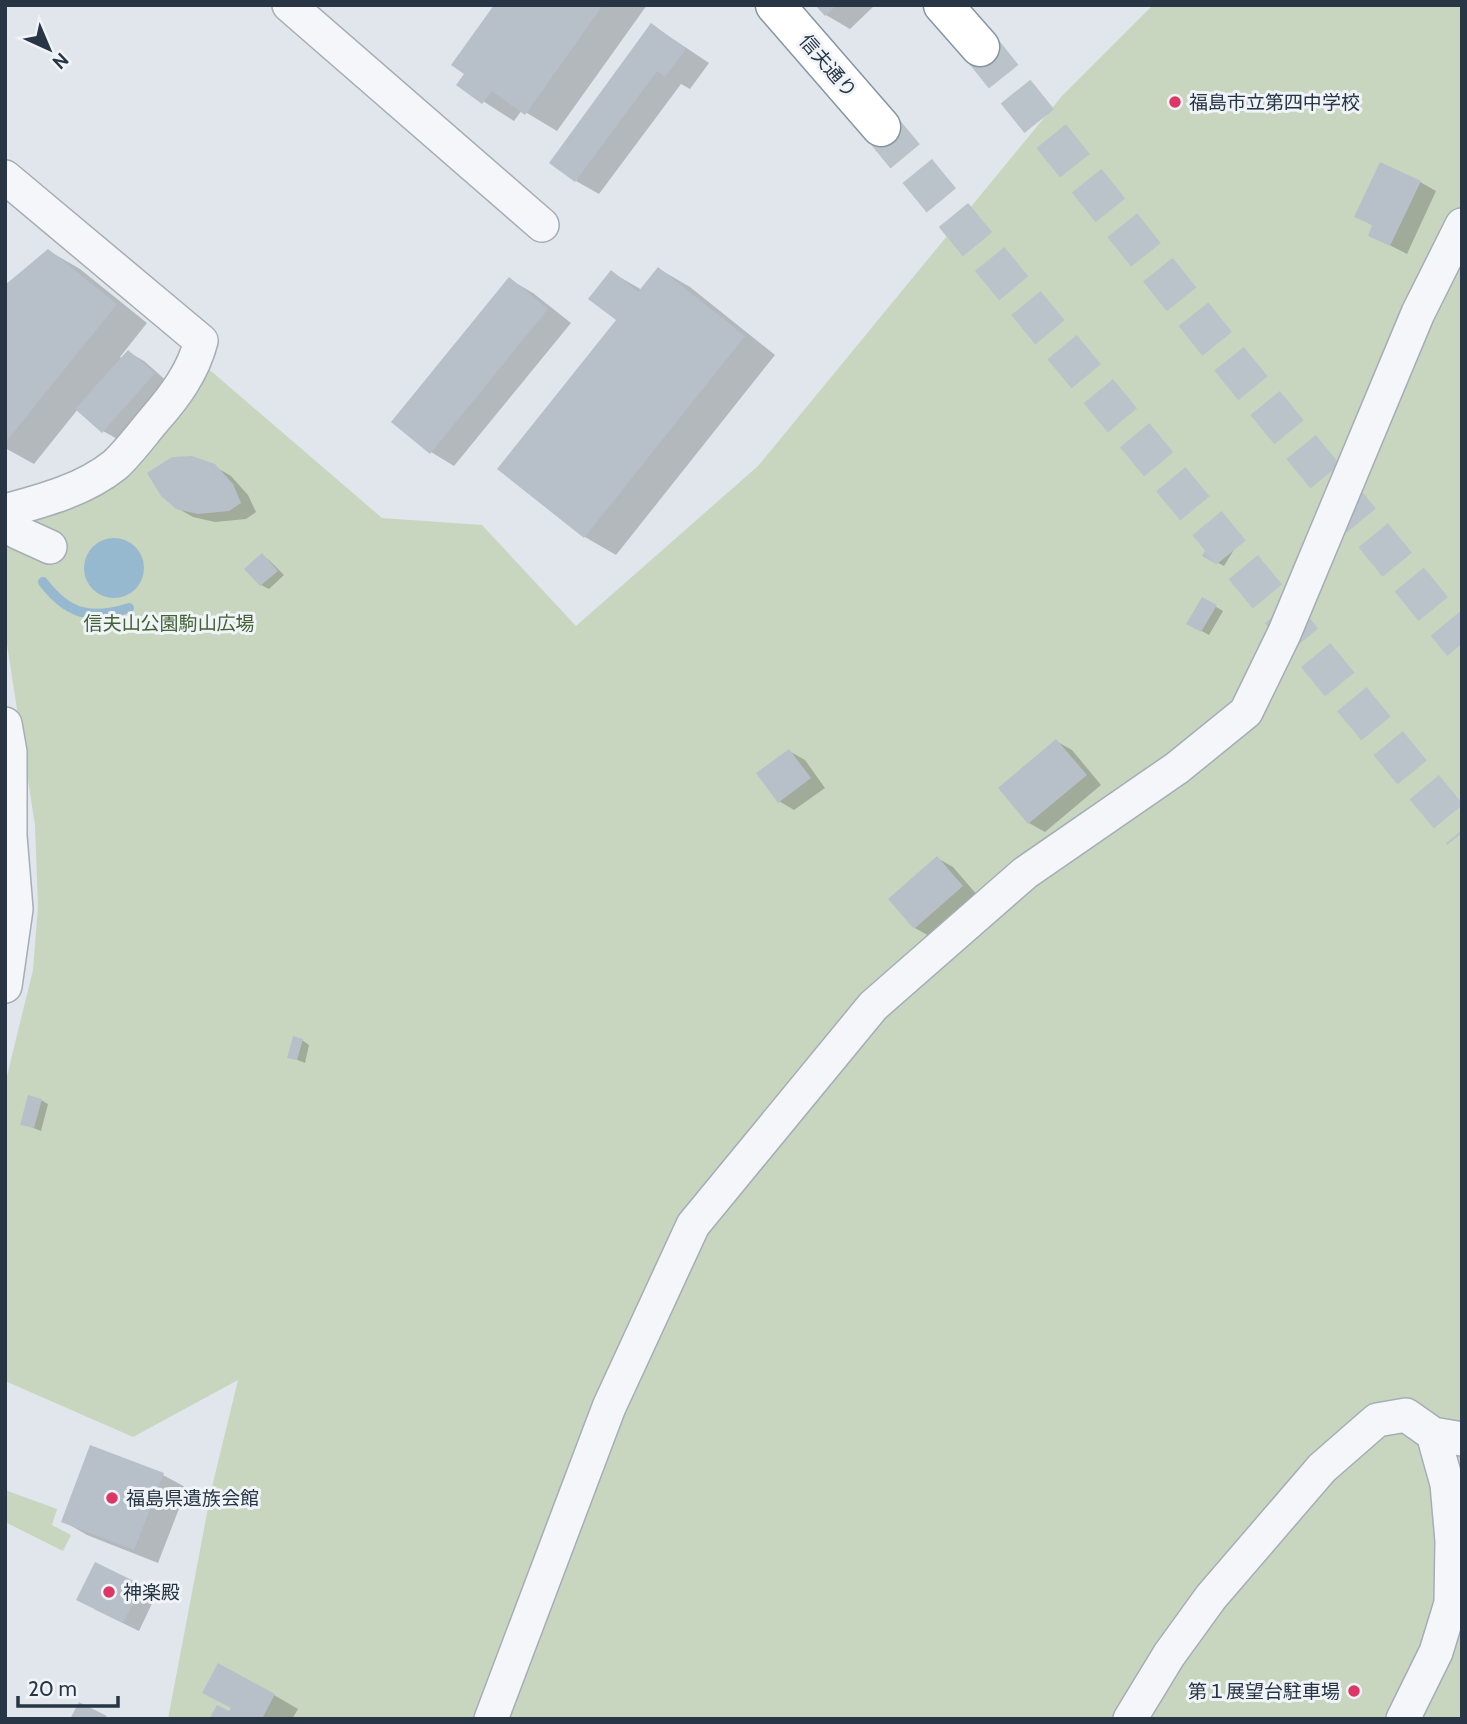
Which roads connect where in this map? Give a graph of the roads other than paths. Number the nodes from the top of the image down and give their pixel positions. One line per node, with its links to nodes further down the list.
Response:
1 (289, 5): 7 (street)
2 (775, 5): 5 (highway, 信夫通り)
3 (943, 5): 4 (highway)
4 (980, 47)
5 (881, 127)
6 (5, 177): 9 (street)
7 (542, 225)
8 (1462, 225): 14 (street)
9 (11, 522): 10 (street)
10 (50, 547)
11 (5, 724): 12 (street)
12 (5, 986)
13 (1448, 1436): 15 (street); 16 (street)
14 (491, 1719)
15 (1130, 1719)
16 (1403, 1719)

